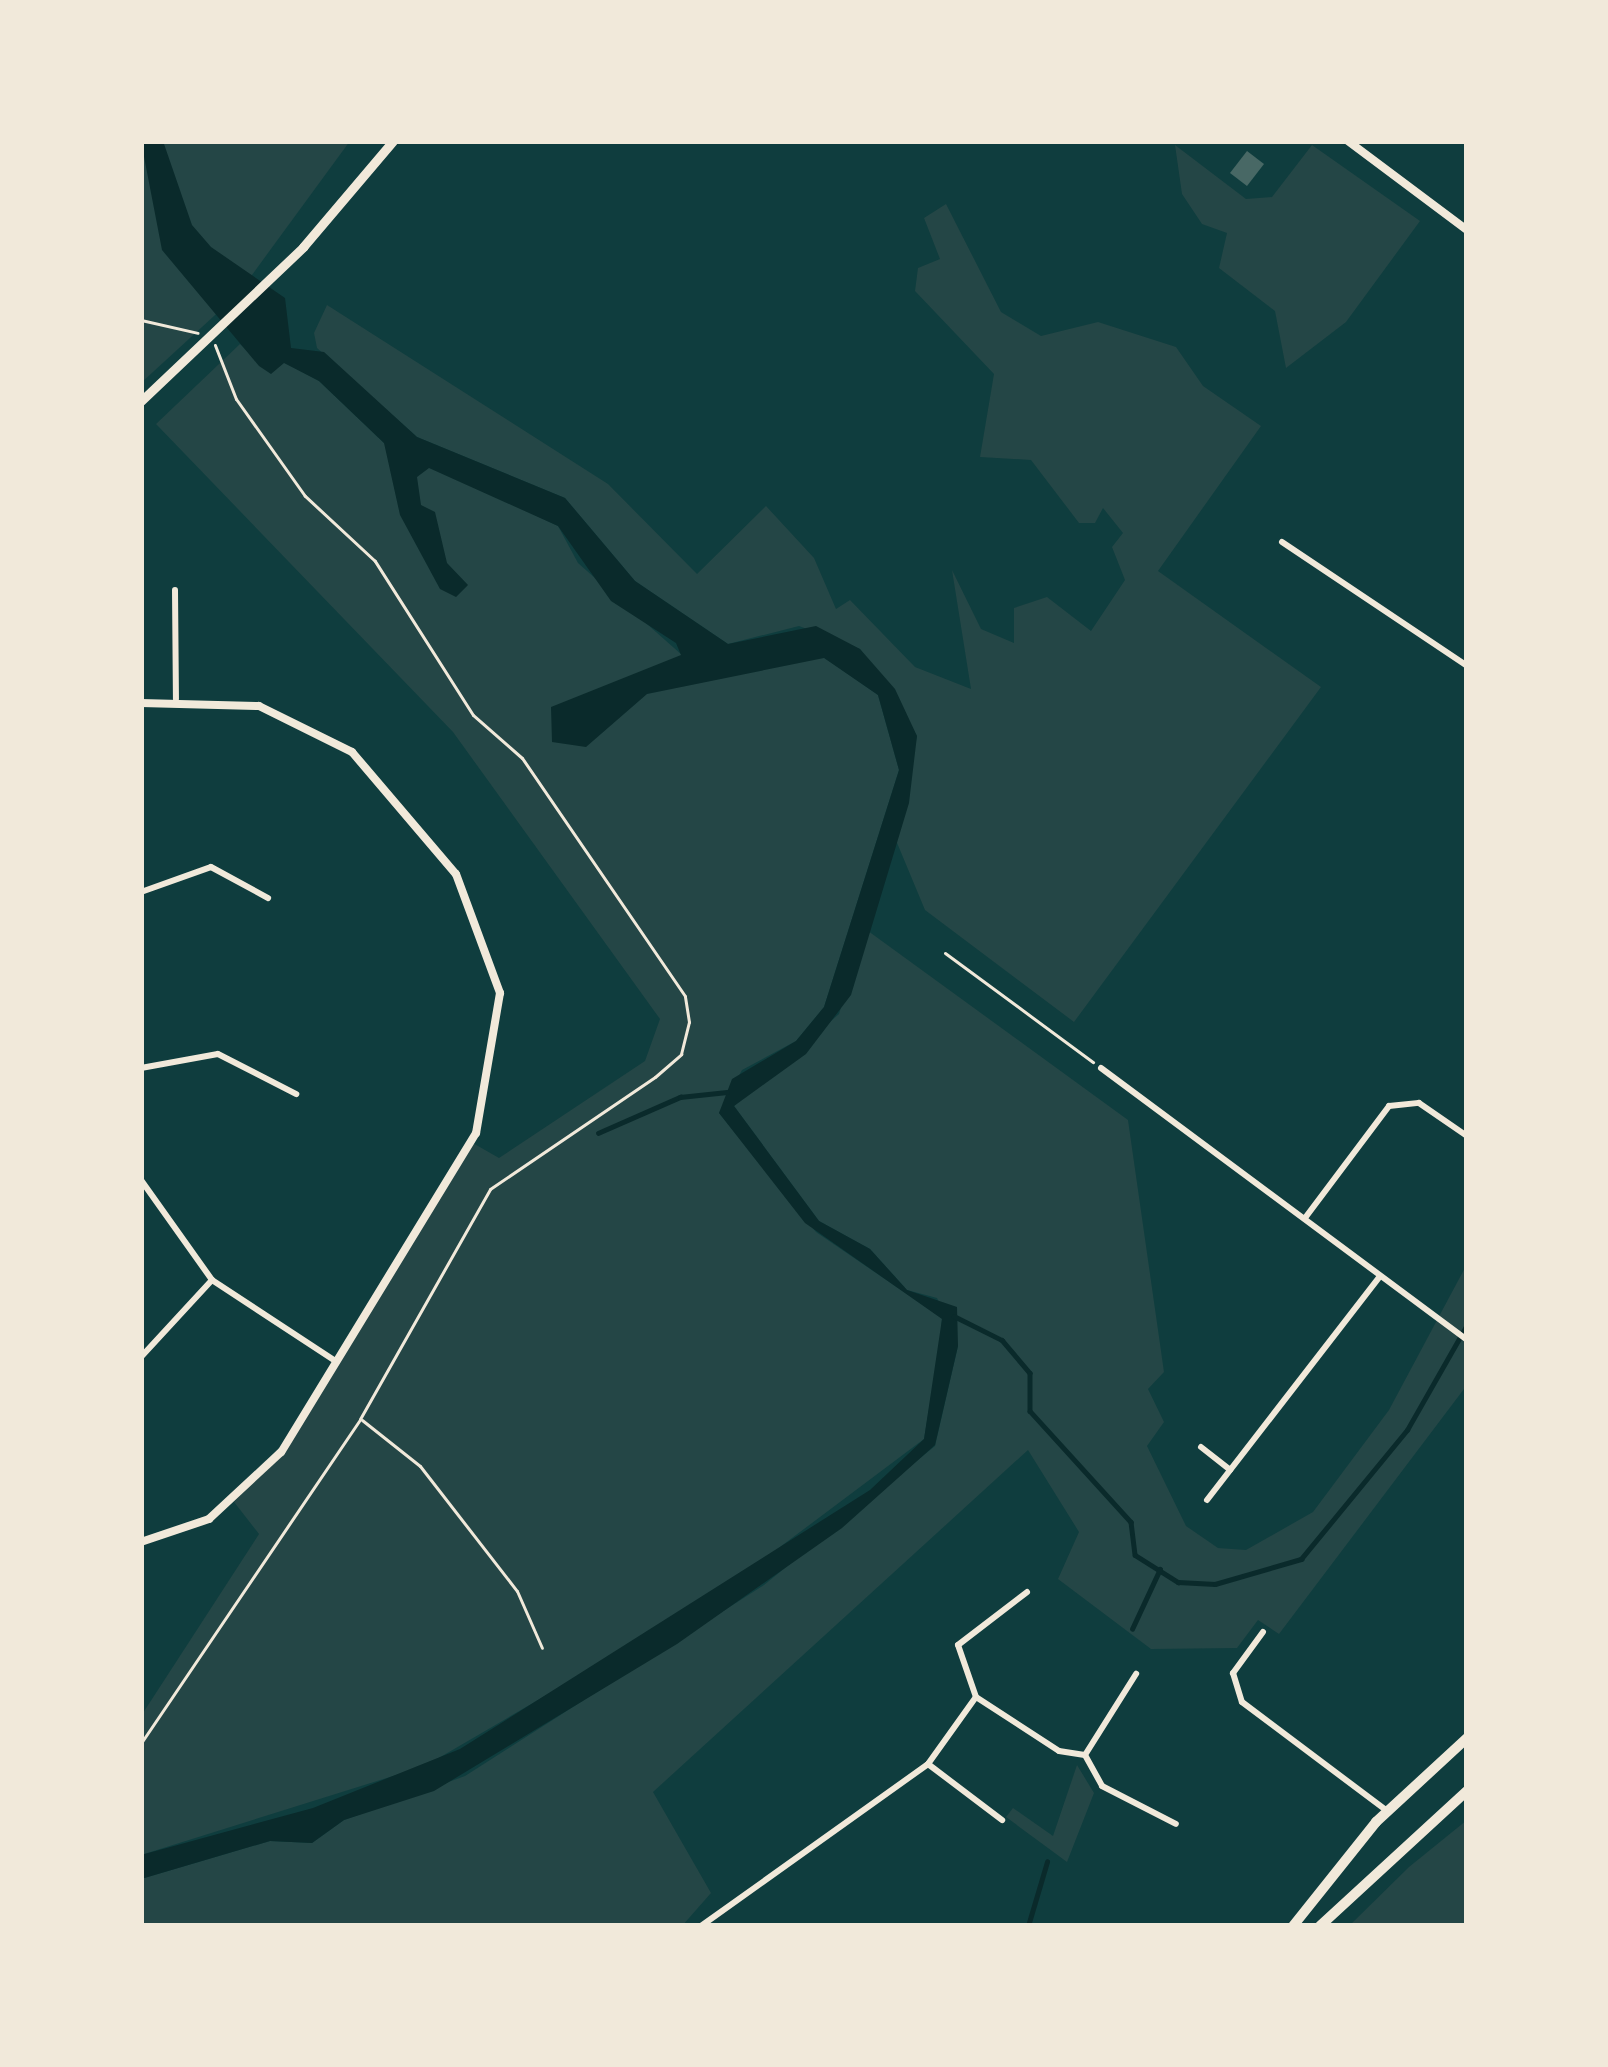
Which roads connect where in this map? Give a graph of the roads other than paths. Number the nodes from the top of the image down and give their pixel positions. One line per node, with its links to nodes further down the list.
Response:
1 (393, 141): 4 (main road)
2 (1348, 141): 3 (street)
3 (1467, 230)
4 (141, 401)
5 (1282, 542): 7 (street)
6 (175, 590): 8 (street)
7 (1467, 666)
8 (176, 699): 9 (street); 22 (street)
9 (141, 703)
10 (141, 892): 11 (street)
11 (268, 898)
12 (141, 1068): 14 (street)
13 (1101, 1068): 17 (street)
14 (296, 1094)
15 (1467, 1136): 17 (street)
16 (141, 1180): 19 (street)
17 (1304, 1218): 18 (street)
18 (1380, 1276): 20 (street); 24 (street)
19 (212, 1280): 21 (street); 22 (street)
20 (1467, 1340)
21 (141, 1357)
22 (337, 1362): 26 (street)
23 (1201, 1447): 24 (street)
24 (1230, 1470): 25 (street)
25 (1207, 1500)
26 (141, 1542)
27 (1027, 1592): 30 (street)
28 (1263, 1632): 35 (street)
29 (1136, 1674): 32 (street)
30 (976, 1697): 32 (street); 33 (street)
31 (1467, 1738): 35 (highway)
32 (1085, 1755): 37 (street)
33 (928, 1764): 36 (street); 38 (street)
34 (1467, 1792): 40 (highway)
35 (1387, 1811): 39 (highway)
36 (1002, 1820)
37 (1176, 1824)
38 (701, 1926)
39 (1294, 1926)
40 (1320, 1926)

